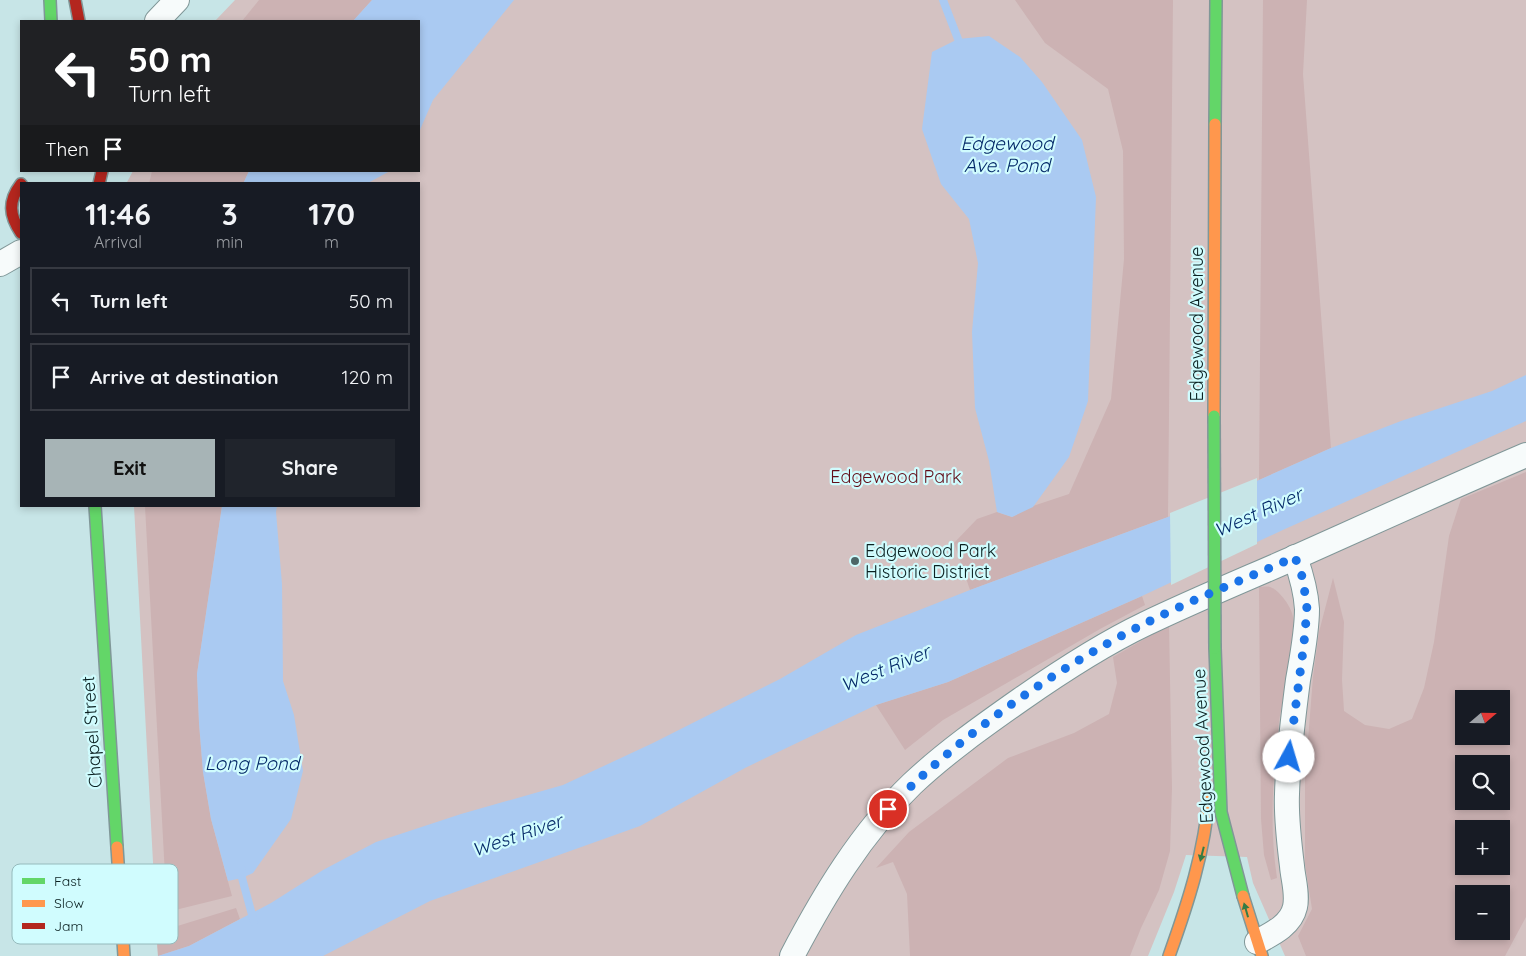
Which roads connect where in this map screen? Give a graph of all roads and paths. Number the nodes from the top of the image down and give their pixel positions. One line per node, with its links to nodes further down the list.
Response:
1 (50, 0): 6 (street)
2 (75, 0): 7 (street)
3 (177, 0): 8 (street)
4 (193, 0): 9 (street)
5 (1216, 0): 18 (street, Edgewood Avenue, bridge)
6 (52, 20)
7 (79, 20)
8 (158, 20)
9 (180, 20)
10 (20, 185): 11 (street)
11 (5, 211): 12 (street)
12 (20, 232)
13 (20, 253): 14 (street)
14 (0, 264)
15 (1526, 455): 17 (street)
16 (95, 507): 19 (street, Chapel Street)
17 (1295, 557): 20 (street); 21 (street)
18 (1215, 648): 20 (street, Edgewood Avenue, one-way to 18); 22 (street, Edgewood Avenue, one-way to 22)
19 (118, 864)
20 (1260, 949)
21 (792, 956)
22 (1169, 956)

